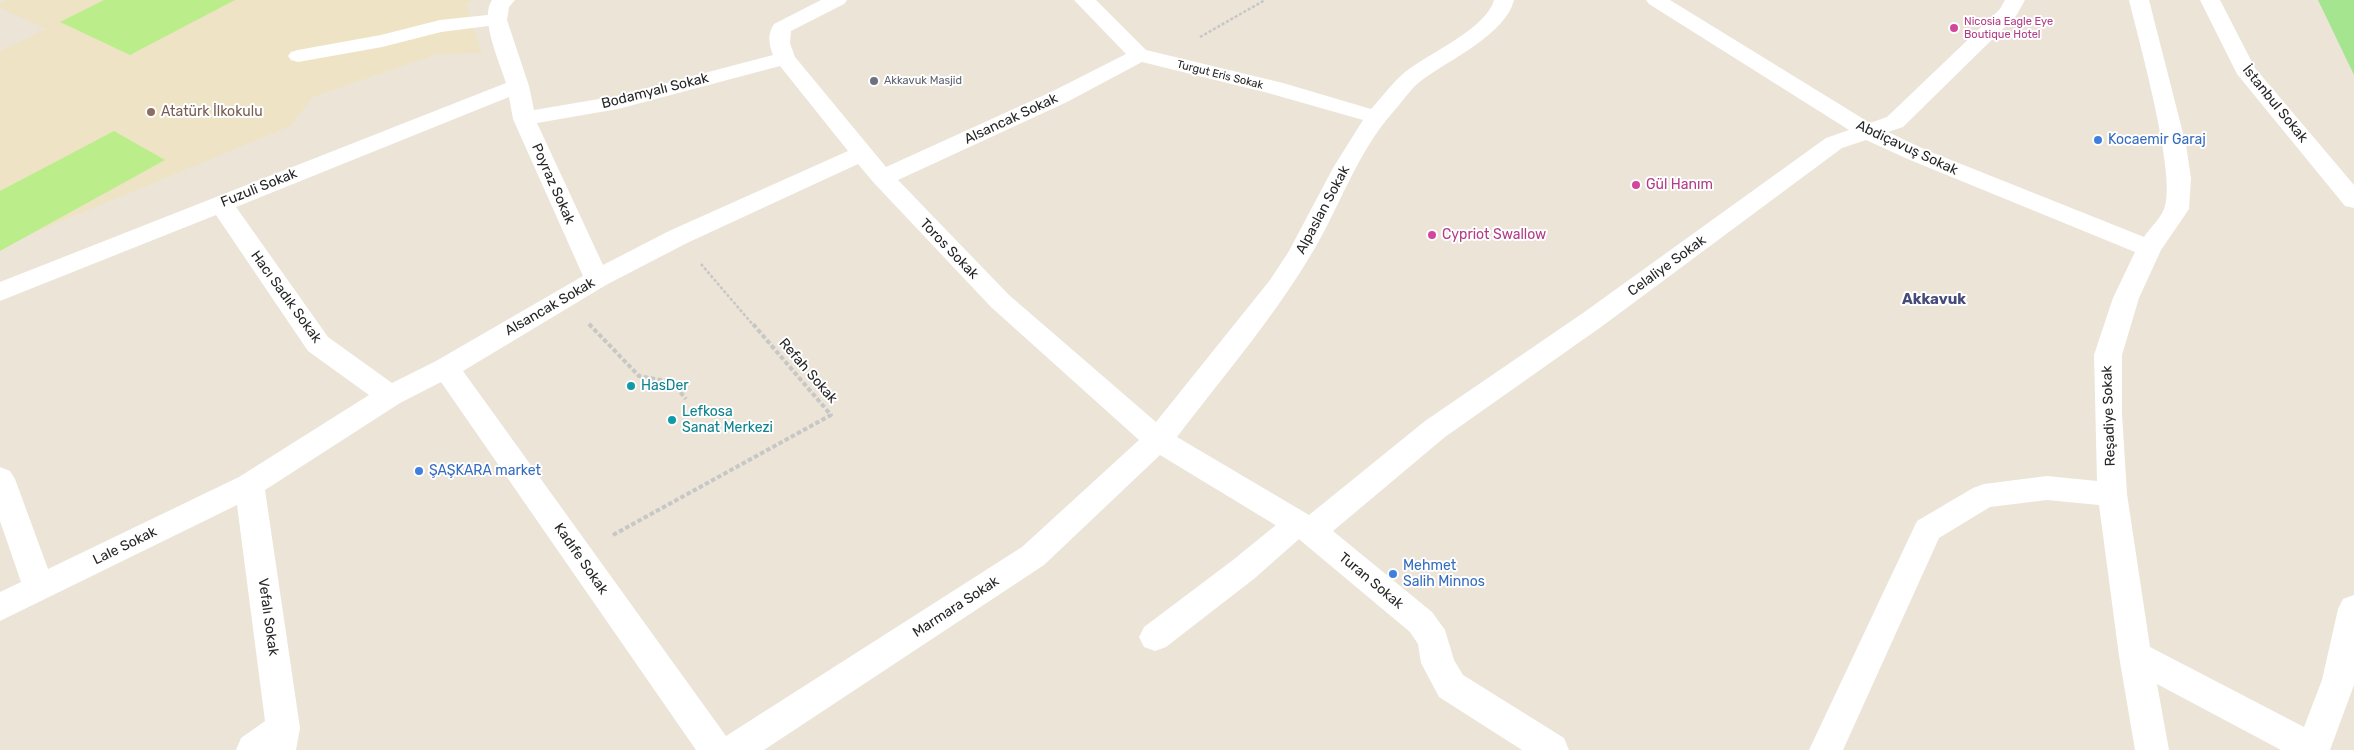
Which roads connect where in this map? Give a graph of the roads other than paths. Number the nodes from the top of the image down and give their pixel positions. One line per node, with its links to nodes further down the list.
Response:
1 (506, 0): 9 (street)
2 (837, 0): 12 (street, Toros Sokak)
3 (1084, 0): 10 (street)
4 (1504, 0): 14 (street, Alpaslan Sokak)
5 (1656, 0): 16 (street, Abdiçavuş Sokak)
6 (2015, 0): 16 (street, Celaliye Sokak)
7 (2139, 0): 21 (street, Reşadiye Sokak)
8 (2210, 0): 19 (street, İstanbul Sokak)
9 (497, 20): 11 (lane); 13 (street, Poyraz Sokak)
10 (1138, 55): 14 (street, Turgut Eris Sokak); 18 (street, Alsancak Sokak)
11 (298, 56)
12 (785, 58): 15 (street, Bodamyalı Sokak); 17 (street, Toros Sokak)
13 (518, 86): 15 (street, Poyraz Sokak); 20 (street, Fuzuli Sokak)
14 (1376, 117): 26 (street, Alpaslan Sokak)
15 (524, 119): 22 (street, Poyraz Sokak)
16 (1868, 132): 21 (street, Abdiçavuş Sokak); 30 (street, Celaliye Sokak)
17 (863, 152): 18 (street, Toros Sokak); 22 (street, Alsancak Sokak)
18 (882, 178): 26 (street, Toros Sokak)
19 (2354, 200)
20 (220, 204): 23 (street, Fuzuli Sokak); 25 (street, Hacı Sadık Sokak)
21 (2149, 248): 29 (street, Reşadiye Sokak)
22 (596, 280): 24 (street, Alsancak Sokak)
23 (0, 292)
24 (446, 368): 25 (street, Alsancak Sokak); 38 (street, Kadıfe Sokak)
25 (390, 396): 28 (street, Alsancak Sokak)
26 (1158, 440): 30 (street, Turan Sokak); 39 (street, Marmara Sokak)
27 (0, 479): 31 (street)
28 (249, 484): 31 (street, Lale Sokak); 36 (street, Vefalı Sokak)
29 (2112, 494): 35 (street, Reşadiye Sokak); 41 (street)
30 (1304, 528): 34 (lane); 40 (street, Turan Sokak)
31 (39, 588): 32 (street, Lale Sokak)
32 (0, 607)
33 (2354, 609): 43 (street)
34 (1155, 637)
35 (2136, 656): 42 (street, Reşadiye Sokak); 43 (street)
36 (281, 739): 37 (street)
37 (253, 750)
38 (716, 750)
39 (734, 750)
40 (1552, 750)
41 (1826, 750)
42 (2152, 750)
43 (2313, 750)

